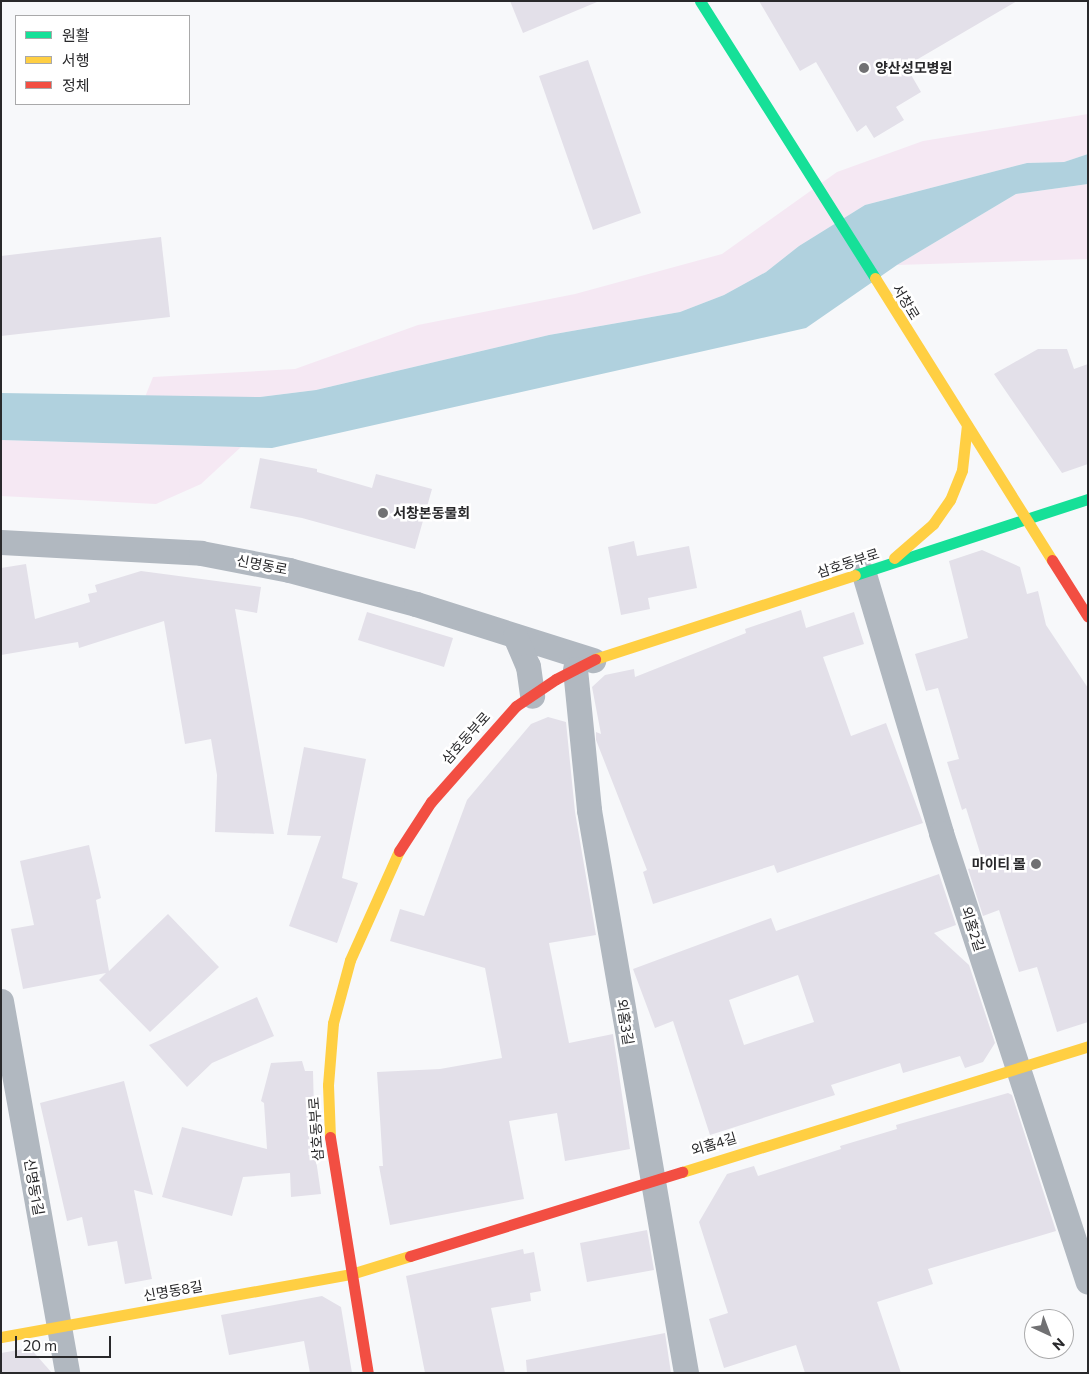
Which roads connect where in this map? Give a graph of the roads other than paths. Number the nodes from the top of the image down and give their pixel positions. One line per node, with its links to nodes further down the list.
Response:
1 (700, 1): 2 (street, 서창로)
2 (966, 425): 4 (street, 서창로); 6 (street)
3 (1088, 499): 4 (street, 삼호동부로)
4 (1029, 519): 6 (street, 삼호동부로); 7 (street, 서창로)
5 (1, 542): 8 (street, 신명동로)
6 (873, 571): 9 (street, 삼호동부로); 13 (street, 외홈2길)
7 (1088, 617)
8 (515, 636): 9 (street, 신명동로); 10 (street)
9 (584, 665): 10 (street, 삼호동부로); 14 (street, 외홈3길)
10 (532, 696): 15 (street, 삼호동부로)
11 (1, 1001): 17 (street, 신명동1길)
12 (1088, 1046): 13 (street, 외홈4길)
13 (1020, 1065): 14 (street, 외홈4길); 16 (street, 외홈2길)
14 (654, 1178): 15 (street, 외홈4길); 21 (street, 외홈3길)
15 (351, 1274): 17 (street, 신명동8길); 20 (street, 삼호동부로)
16 (1088, 1282)
17 (59, 1327): 18 (street, 신명동8길); 19 (street, 신명동1길)
18 (1, 1337)
19 (67, 1373)
20 (368, 1373)
21 (686, 1373)

